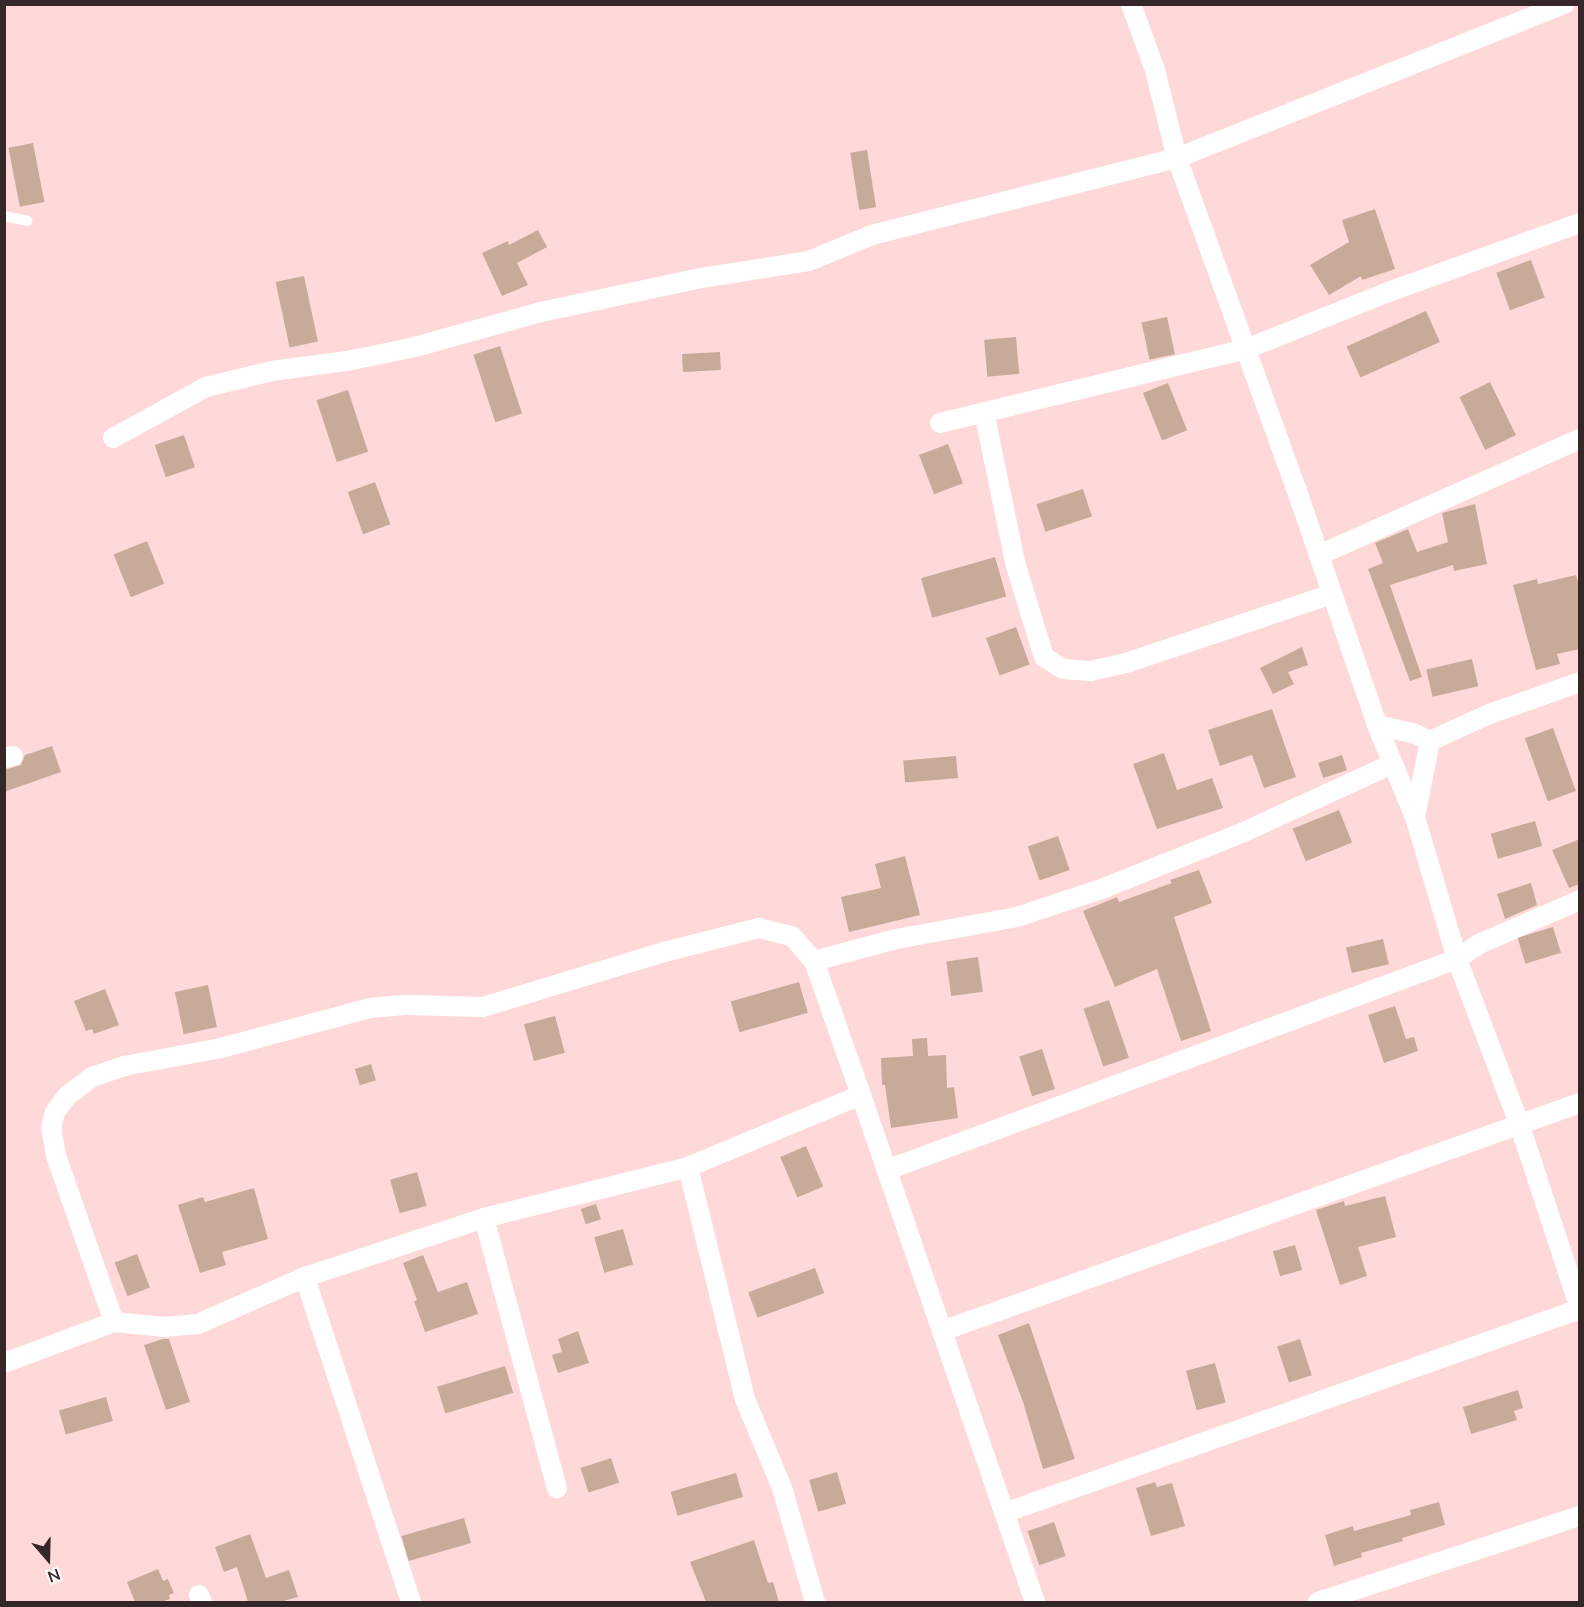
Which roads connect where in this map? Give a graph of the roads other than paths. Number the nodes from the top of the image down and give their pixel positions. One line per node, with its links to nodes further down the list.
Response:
1 (1131, 4): 3 (street)
2 (1564, 4): 3 (street)
3 (1177, 158): 7 (street); 10 (street)
4 (4, 216): 5 (lane)
5 (27, 221)
6 (1580, 223): 7 (street)
7 (1246, 349): 8 (street); 12 (street)
8 (984, 412): 9 (street); 13 (street)
9 (940, 423)
10 (113, 438)
11 (1580, 439): 12 (street)
12 (1319, 555): 13 (street)
13 (1332, 594): 15 (street)
14 (1580, 682): 16 (street)
15 (1377, 725): 16 (street); 17 (street)
16 (1430, 741): 18 (street)
17 (1392, 764): 18 (street); 21 (street)
18 (1415, 816): 20 (street)
19 (1580, 900): 20 (street)
20 (1457, 959): 24 (street); 26 (street)
21 (814, 962): 22 (street); 30 (street)
22 (861, 1095): 25 (street); 26 (street)
23 (1580, 1103): 24 (street)
24 (1519, 1123): 29 (street); 31 (street)
25 (688, 1167): 27 (street); 37 (street)
26 (887, 1170): 31 (street)
27 (484, 1218): 28 (street); 33 (street)
28 (305, 1277): 30 (street); 36 (street)
29 (1579, 1309): 34 (street)
30 (114, 1322): 32 (street)
31 (942, 1331): 34 (street)
32 (4, 1363)
33 (557, 1488)
34 (1004, 1513): 38 (street)
35 (1580, 1516): 39 (street)
36 (411, 1602)
37 (815, 1602)
38 (1035, 1602)
39 (1318, 1602)

